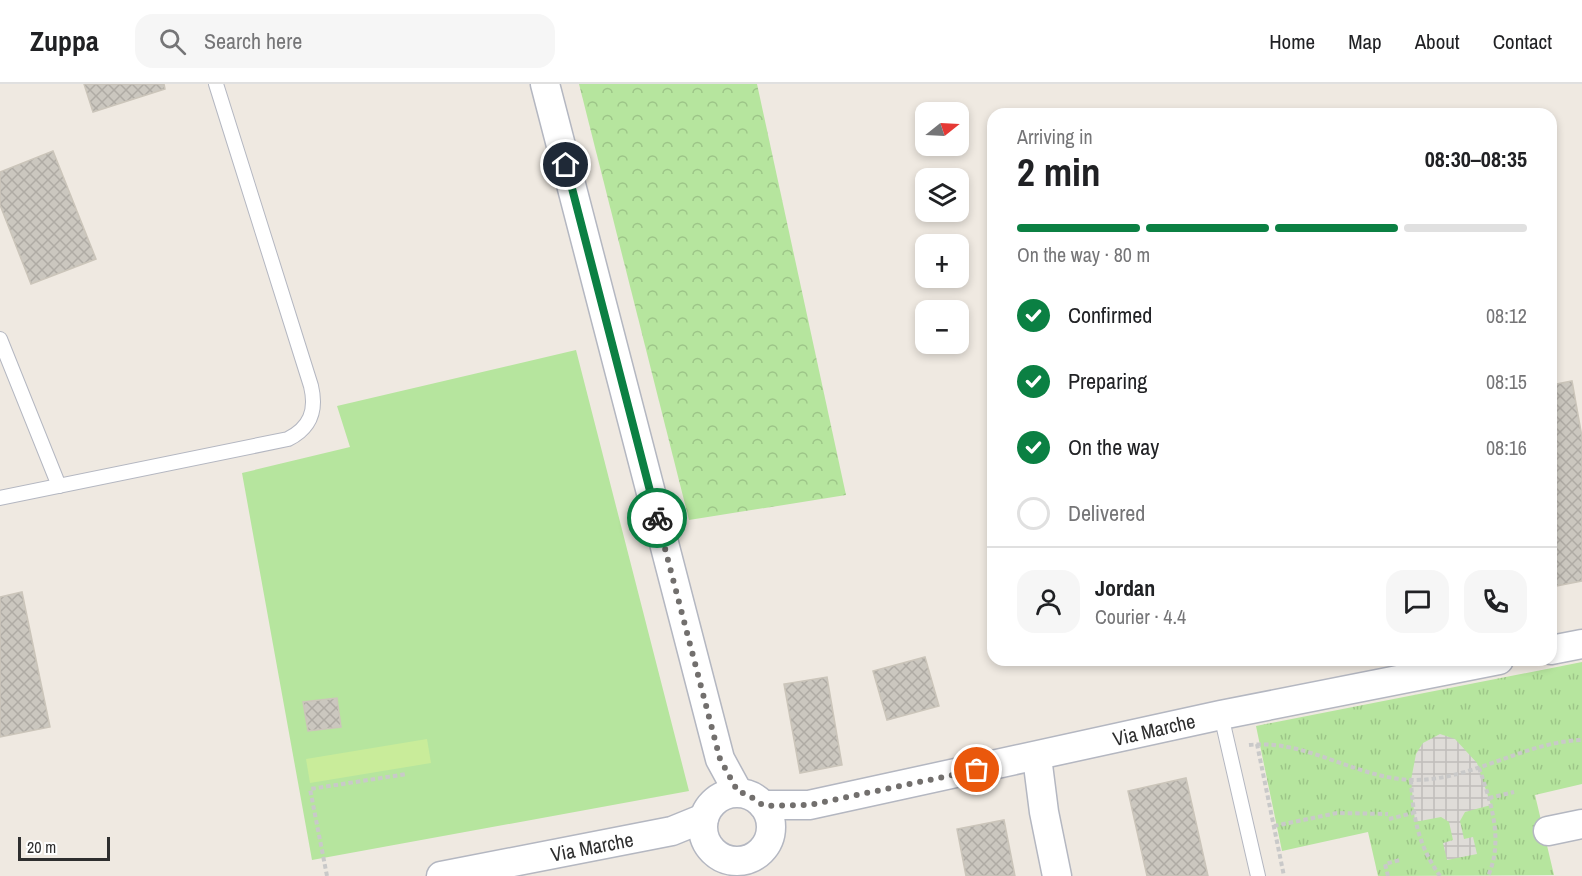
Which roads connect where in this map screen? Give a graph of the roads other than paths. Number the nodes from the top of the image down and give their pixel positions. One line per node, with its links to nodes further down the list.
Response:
1 (216, 84): 4 (lane)
2 (545, 84): 11 (street)
3 (0, 339): 4 (lane)
4 (59, 486): 5 (lane)
5 (0, 498)
6 (1582, 644): 7 (street)
7 (1557, 649)
8 (1469, 666): 9 (street, Via Marche)
9 (1221, 715): 10 (street, Via Marche); 18 (lane)
10 (1037, 757): 12 (street, Via Marche); 17 (street)
11 (716, 811): 12 (street); 15 (street); 16 (street, Via Marche)
12 (767, 813): 15 (street)
13 (1582, 824): 14 (street)
14 (1548, 831)
15 (747, 867)
16 (441, 876)
17 (1058, 876)
18 (1258, 876)

